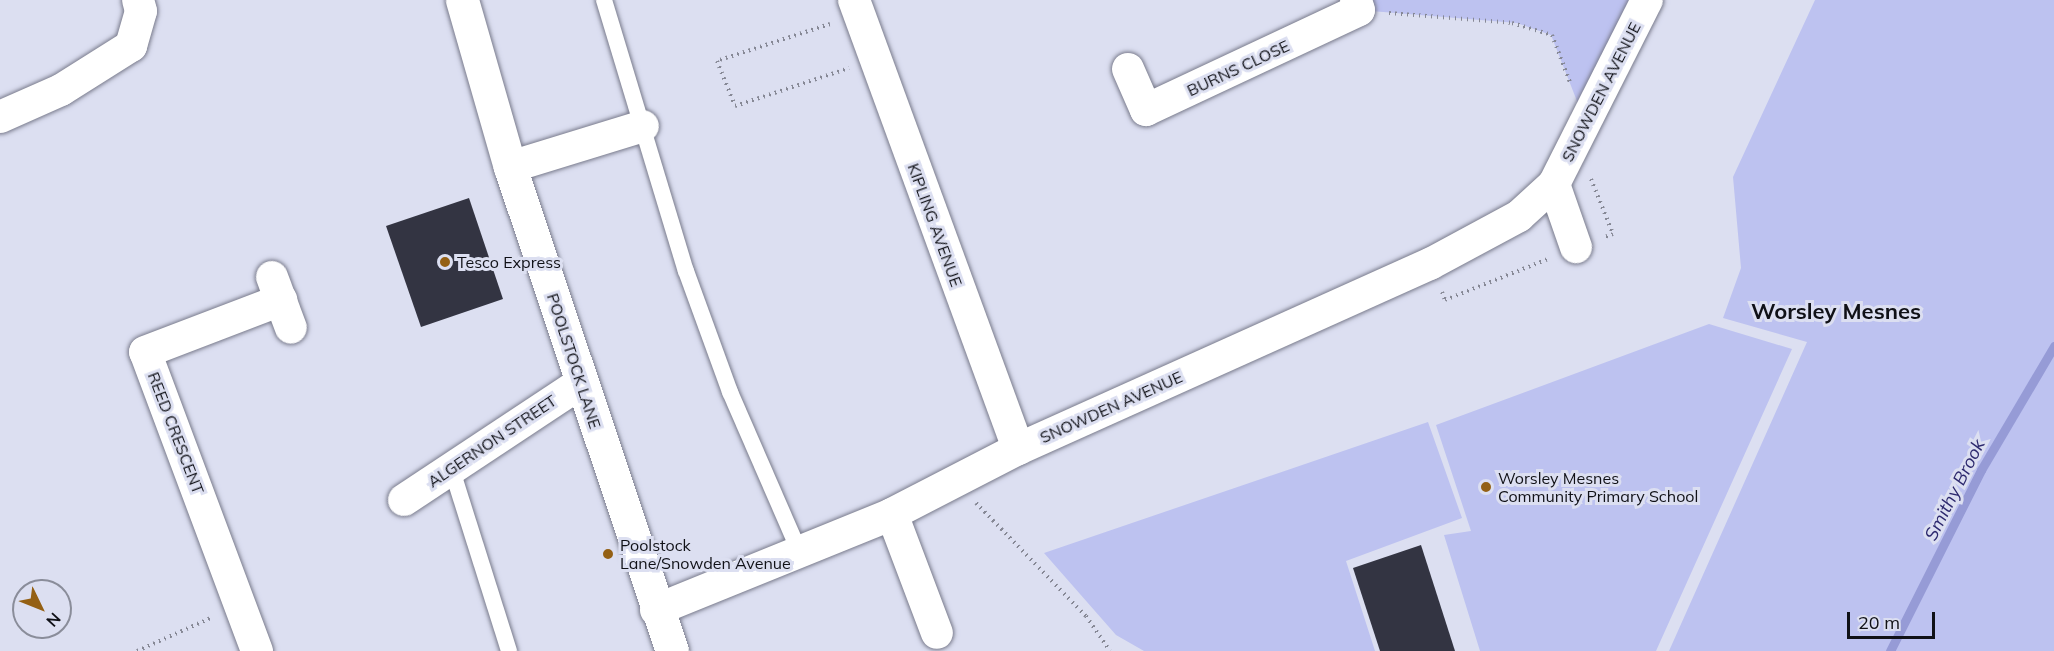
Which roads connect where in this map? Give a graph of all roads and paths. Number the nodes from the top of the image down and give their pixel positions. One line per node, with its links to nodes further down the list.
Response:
1 (138, 0): 9 (street)
2 (462, 0): 12 (main road, POOLSTOCK LANE)
3 (604, 0): 10 (lane)
4 (1647, 0): 11 (street, SNOWDEN AVENUE)
5 (1357, 5): 8 (street, BURNS CLOSE); 11 (path)
6 (857, 7): 7 (street, KIPLING AVENUE); 7 (path)
7 (875, 59): 18 (street, KIPLING AVENUE)
8 (1128, 69)
9 (0, 117)
10 (643, 126): 12 (street); 23 (lane)
11 (1582, 133): 13 (street, SNOWDEN AVENUE); 14 (path)
12 (510, 167): 17 (main road, POOLSTOCK LANE)
13 (1554, 184): 14 (street); 15 (street, SNOWDEN AVENUE)
14 (1576, 247): 15 (path)
15 (1430, 264): 18 (street, SNOWDEN AVENUE)
16 (281, 302): 24 (street, REED CRESCENT)
17 (581, 383): 19 (street, ALGERNON STREET); 25 (main road, POOLSTOCK LANE)
18 (1018, 449): 20 (street, SNOWDEN AVENUE)
19 (451, 467): 21 (street, ALGERNON STREET); 29 (lane)
20 (955, 480): 22 (street, SNOWDEN AVENUE); 31 (path)
21 (404, 500)
22 (892, 514): 23 (street, SNOWDEN AVENUE); 26 (street)
23 (801, 555): 25 (street, SNOWDEN AVENUE)
24 (241, 608): 27 (path); 28 (street, REED CRESCENT)
25 (656, 610): 30 (main road, POOLSTOCK LANE)
26 (937, 633)
27 (137, 651)
28 (257, 651)
29 (509, 651)
30 (672, 651)
31 (1110, 651)

